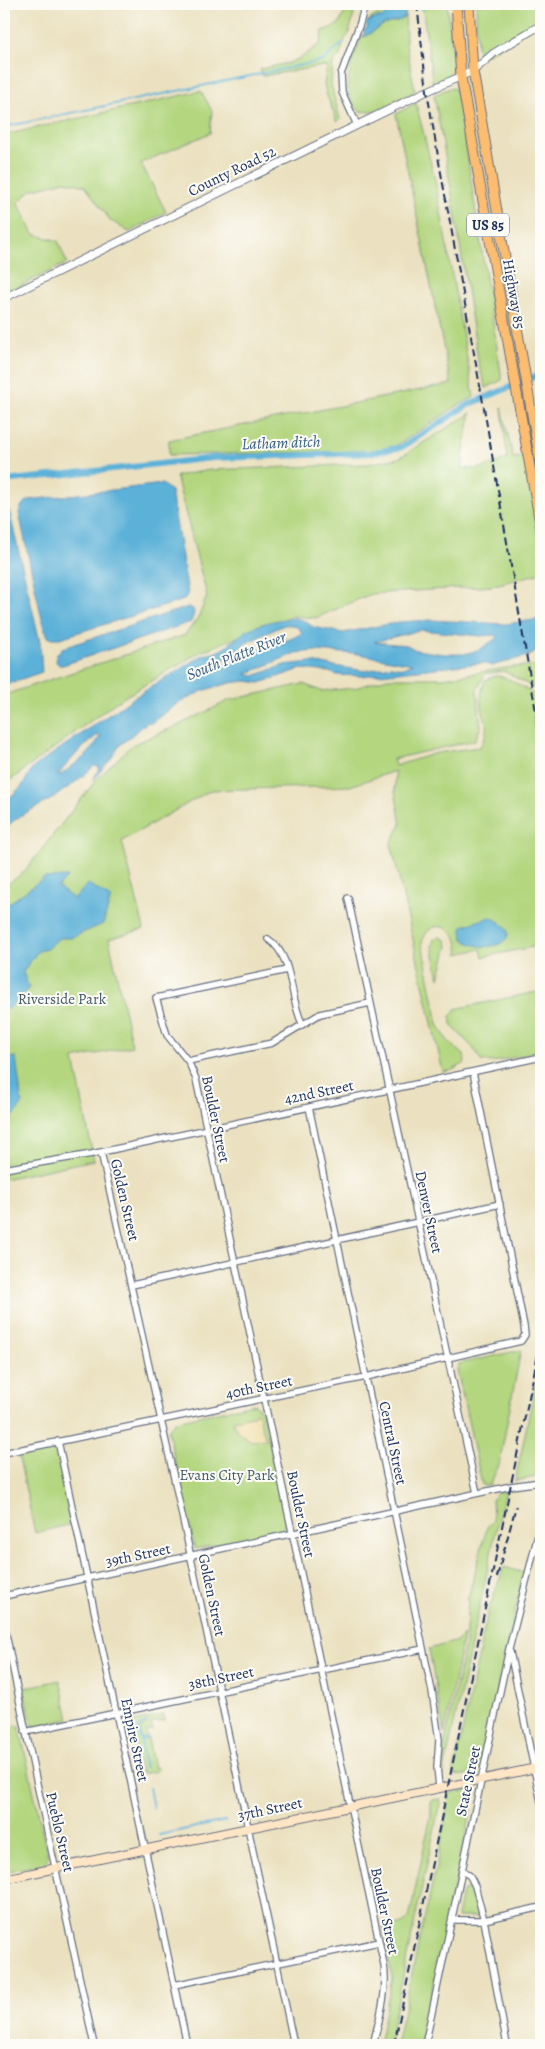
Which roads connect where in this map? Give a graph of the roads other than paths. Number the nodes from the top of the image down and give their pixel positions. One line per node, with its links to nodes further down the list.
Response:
1 (365, 4): 7 (street)
2 (456, 4): 6 (highway, Highway 85 / US 85)
3 (469, 4): 5 (highway, Highway 85 / US 85)
4 (541, 25): 5 (street, County Road 52)
5 (473, 72): 6 (street, County Road 52); 9 (highway, Highway 85 / US 85)
6 (461, 77): 7 (street, County Road 52); 10 (highway, Highway 85 / US 85)
7 (357, 125): 8 (street, County Road 52)
8 (4, 298)
9 (541, 467)
10 (541, 529)
11 (348, 898): 14 (street, Denver Street)
12 (268, 939): 13 (street)
13 (287, 970): 15 (street); 17 (street, Boulder Street)
14 (370, 1003): 15 (street); 19 (street, Denver Street)
15 (302, 1023): 17 (street)
16 (541, 1057): 18 (street, 42nd Street)
17 (188, 1061): 21 (street, Boulder Street)
18 (473, 1072): 19 (street, 42nd Street); 24 (street)
19 (390, 1090): 20 (street, 42nd Street); 25 (street, Denver Street)
20 (309, 1106): 21 (street, 42nd Street); 26 (street, Central Street)
21 (206, 1128): 22 (street, 42nd Street); 27 (street, Boulder Street)
22 (101, 1152): 23 (street, 42nd Street); 28 (street, Golden Street)
23 (4, 1169)
24 (500, 1204): 25 (street); 29 (street, 40th Street)
25 (418, 1222): 26 (street); 29 (street, Denver Street)
26 (337, 1241): 27 (street); 30 (street, Central Street)
27 (234, 1262): 28 (street); 31 (street, Boulder Street)
28 (132, 1285): 32 (street, Golden Street)
29 (448, 1359): 30 (street, 40th Street); 36 (street, Denver Street)
30 (366, 1377): 31 (street, 40th Street); 37 (street, Central Street)
31 (263, 1399): 32 (street, 40th Street); 39 (street, Boulder Street)
32 (161, 1420): 33 (street, 40th Street); 40 (street, Golden Street)
33 (58, 1441): 34 (street, 40th Street); 41 (street, Empire Street)
34 (4, 1453)
35 (541, 1482): 36 (street, 39th Street)
36 (477, 1493): 37 (street, 39th Street)
37 (395, 1512): 39 (street, 39th Street); 44 (street, Central Street)
38 (541, 1523): 45 (street, State Street)
39 (292, 1534): 40 (street, 39th Street); 46 (street, Boulder Street)
40 (190, 1556): 41 (street, 39th Street); 47 (street, Golden Street)
41 (88, 1578): 42 (street, 39th Street); 48 (street, Empire Street)
42 (4, 1596)
43 (4, 1623): 49 (street, Pueblo Street)
44 (423, 1649): 46 (street, 38th Street); 52 (street, Central Street)
45 (509, 1649): 50 (street); 51 (street, State Street)
46 (322, 1670): 47 (street, 38th Street); 54 (street, Boulder Street)
47 (220, 1691): 48 (street, 38th Street); 55 (street, Golden Street)
48 (116, 1712): 49 (street, 38th Street); 56 (street, Empire Street)
49 (25, 1732): 57 (street, Pueblo Street)
50 (538, 1767): 51 (main road, 37th Street); 53 (street)
51 (482, 1778): 52 (main road, 37th Street); 58 (street, State Street)
52 (439, 1787): 54 (main road, 37th Street)
53 (541, 1802)
54 (350, 1806): 55 (main road, 37th Street); 63 (street, Boulder Street)
55 (248, 1828): 56 (main road, 37th Street); 64 (street, Golden Street)
56 (146, 1850): 57 (main road, 37th Street); 65 (street, Empire Street)
57 (56, 1869): 59 (main road, 37th Street); 66 (street, Pueblo Street)
58 (462, 1870): 61 (street, State Street); 62 (street)
59 (4, 1879)
60 (541, 1907): 62 (street)
61 (452, 1920): 62 (street); 70 (street, State Street)
62 (484, 1920): 71 (street)
63 (379, 1942): 64 (street); 69 (street, Boulder Street)
64 (277, 1964): 65 (street); 68 (street, Golden Street)
65 (174, 1985): 67 (street, Empire Street)
66 (94, 2045)
67 (187, 2045)
68 (294, 2045)
69 (372, 2045)
70 (425, 2045)
71 (507, 2045)

